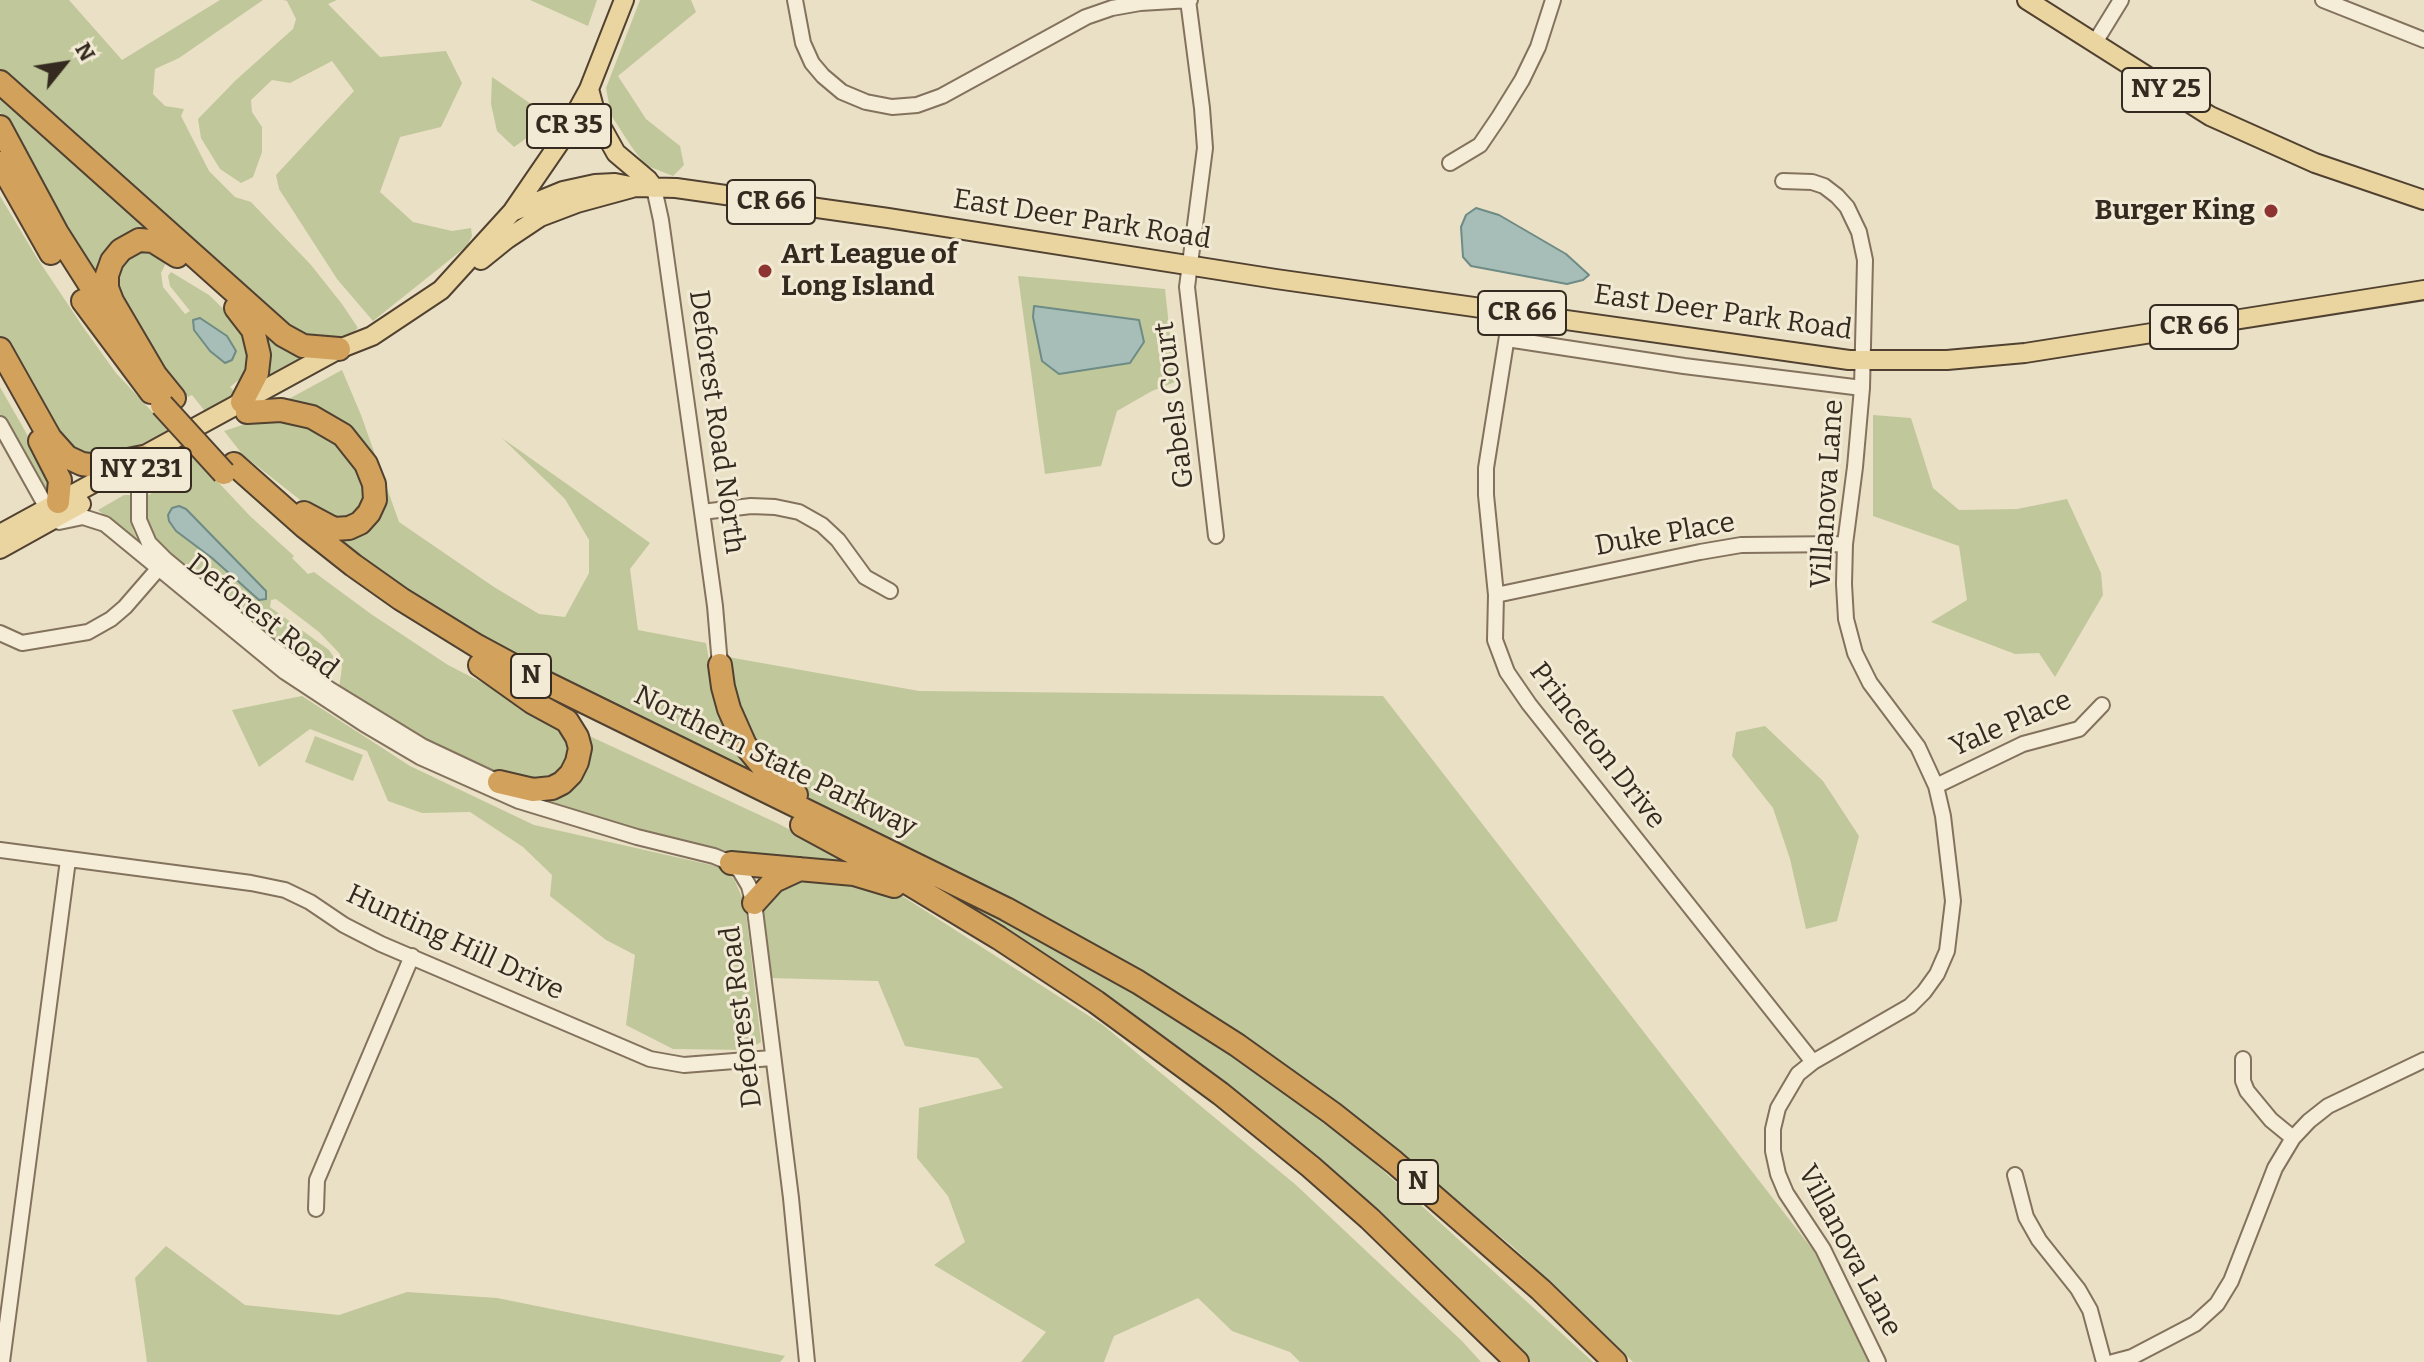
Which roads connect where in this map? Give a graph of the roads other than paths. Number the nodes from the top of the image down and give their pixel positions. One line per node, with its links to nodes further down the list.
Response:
1 (624, 0): 8 (main road, CR 35)
2 (795, 0): 3 (street)
3 (1189, 0): 23 (street, Gabels Court)
4 (1553, 0): 16 (street)
5 (2027, 0): 10 (main road, NY 25)
6 (2121, 0): 10 (street)
7 (2323, 0): 9 (street)
8 (613, 33): 12 (main road, CR 35); 14 (main road)
9 (2424, 40)
10 (2094, 44): 20 (main road, NY 25)
11 (0, 82): 30 (highway)
12 (589, 89): 14 (main road); 21 (main road, CR 35)
13 (0, 127): 33 (highway, Northern State Parkway / N)
14 (605, 136): 19 (main road)
15 (0, 163): 22 (highway, Northern State Parkway / N)
16 (1450, 163)
17 (1783, 181): 31 (street, Villanova Lane)
18 (0, 183): 22 (highway)
19 (644, 188): 21 (main road, East Deer Park Road / CR 66); 23 (main road, East Deer Park Road / CR 66); 24 (main road, East Deer Park Road / CR 66); 41 (street, Deforest Road North)
20 (2424, 200)
21 (512, 212): 24 (main road, CR 35)
22 (55, 259): 35 (highway, Northern State Parkway / N)
23 (1189, 266): 26 (main road, East Deer Park Road / CR 66); 44 (street, Gabels Court)
24 (441, 290): 27 (main road, CR 35)
25 (2424, 290): 31 (main road, East Deer Park Road / CR 66)
26 (1511, 311): 28 (street, Princeton Drive); 31 (main road, East Deer Park Road / CR 66)
27 (367, 338): 30 (main road, NY 231); 36 (main road, NY 231)
28 (1507, 339): 34 (street); 49 (street, Princeton Drive)
29 (0, 349): 38 (highway)
30 (339, 349): 36 (main road, NY 231)
31 (1862, 360): 34 (street, Villanova Lane)
32 (0, 370): 40 (highway)
33 (156, 376): 35 (highway, Northern State Parkway / N); 36 (highway)
34 (1862, 388): 45 (street, Villanova Lane)
35 (168, 402): 39 (highway, Northern State Parkway / N, bridge)
36 (245, 407): 38 (main road, NY 231); 39 (highway)
37 (0, 424): 40 (street)
38 (146, 461): 40 (main road, NY 231); 42 (main road, NY 231); 54 (street, Deforest Road)
39 (229, 468): 51 (highway, Northern State Parkway / N); 57 (highway, Northern State Parkway / N)
40 (52, 505): 43 (main road, NY 231)
41 (702, 512): 48 (street); 52 (street, Deforest Road North)
42 (35, 529): 46 (main road, NY 231); 47 (street, Deforest Road)
43 (0, 534)
44 (1216, 536)
45 (1845, 544): 49 (street, Duke Place); 55 (street, Villanova Lane)
46 (0, 549)
47 (158, 569): 50 (street); 56 (street, Deforest Road)
48 (890, 591)
49 (1496, 595): 68 (street, Princeton Drive)
50 (0, 633)
51 (480, 665): 54 (highway); 63 (highway, Northern State Parkway / N)
52 (720, 665): 57 (highway)
53 (2102, 705): 55 (street, Yale Place)
54 (499, 782): 56 (street, Deforest Road)
55 (1936, 786): 68 (street, Villanova Lane)
56 (548, 809): 60 (street, Deforest Road)
57 (860, 837): 75 (highway, Northern State Parkway / N)
58 (0, 850): 59 (street, Hunting Hill Drive)
59 (68, 860): 64 (street, Hunting Hill Drive); 72 (street)
60 (731, 863): 61 (highway); 62 (street, Deforest Road)
61 (800, 869): 62 (highway); 63 (highway)
62 (754, 903): 65 (street, Deforest Road)
63 (999, 938): 74 (highway, Northern State Parkway / N)
64 (412, 956): 65 (street, Hunting Hill Drive); 71 (street)
65 (772, 1058): 73 (street, Deforest Road)
66 (2243, 1059): 69 (street)
67 (2424, 1060): 69 (street)
68 (1813, 1062): 76 (street, Villanova Lane)
69 (2293, 1138): 78 (street)
70 (2015, 1175): 77 (street)
71 (316, 1209)
72 (2, 1362)
73 (807, 1362)
74 (1517, 1362)
75 (1615, 1362)
76 (1878, 1362)
77 (2104, 1362)
78 (2113, 1362)

